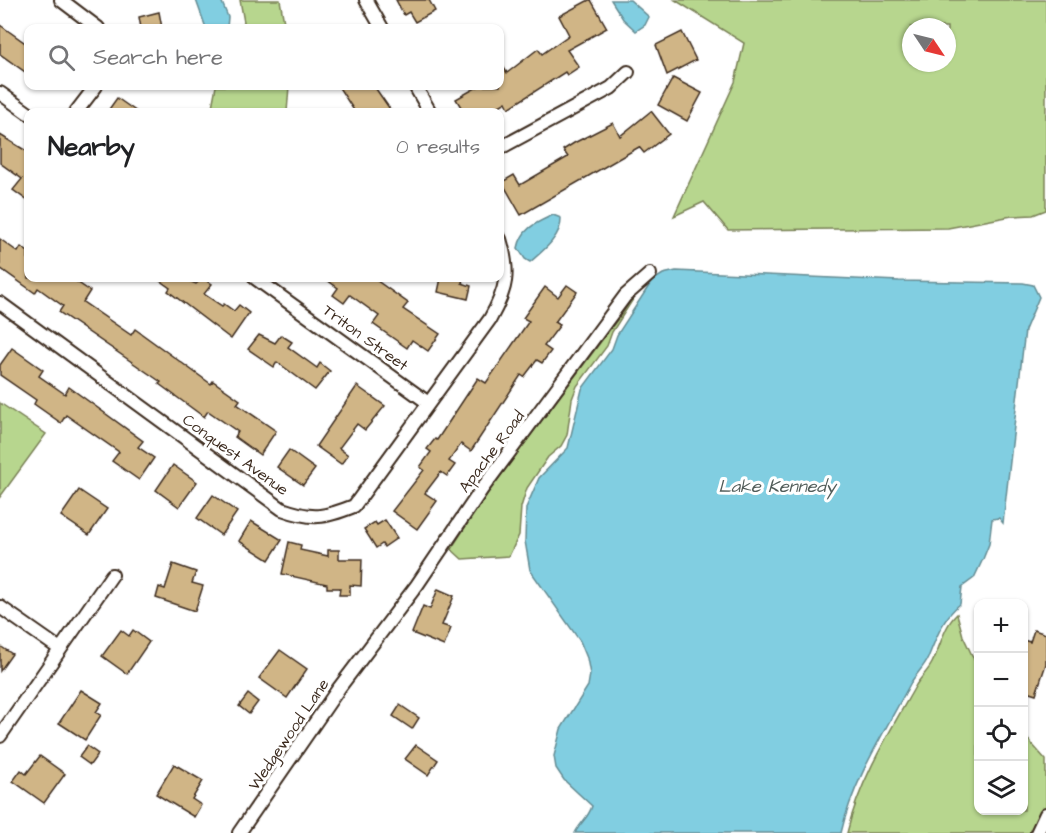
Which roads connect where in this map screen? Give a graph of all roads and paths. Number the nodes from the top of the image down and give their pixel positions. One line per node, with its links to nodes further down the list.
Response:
1 (61, 0): 3 (street)
2 (366, 0): 4 (street)
3 (93, 24)
4 (380, 24)
5 (628, 72): 12 (street)
6 (93, 90): 9 (street)
7 (417, 90): 10 (street)
8 (0, 93): 11 (street)
9 (79, 108)
10 (428, 108)
11 (24, 110)
12 (504, 146)
13 (504, 263): 17 (street, Conquest Avenue)
14 (650, 273): 21 (street, Apache Road)
15 (261, 282): 17 (street, Triton Street)
16 (0, 303): 17 (street, Conquest Avenue)
17 (427, 402)
18 (112, 575): 20 (street)
19 (0, 608): 20 (street)
20 (60, 650): 22 (street)
21 (364, 654): 24 (street, Wedgewood Lane)
22 (0, 736)
23 (1046, 814): 25 (street)
24 (239, 833)
25 (1037, 833)

